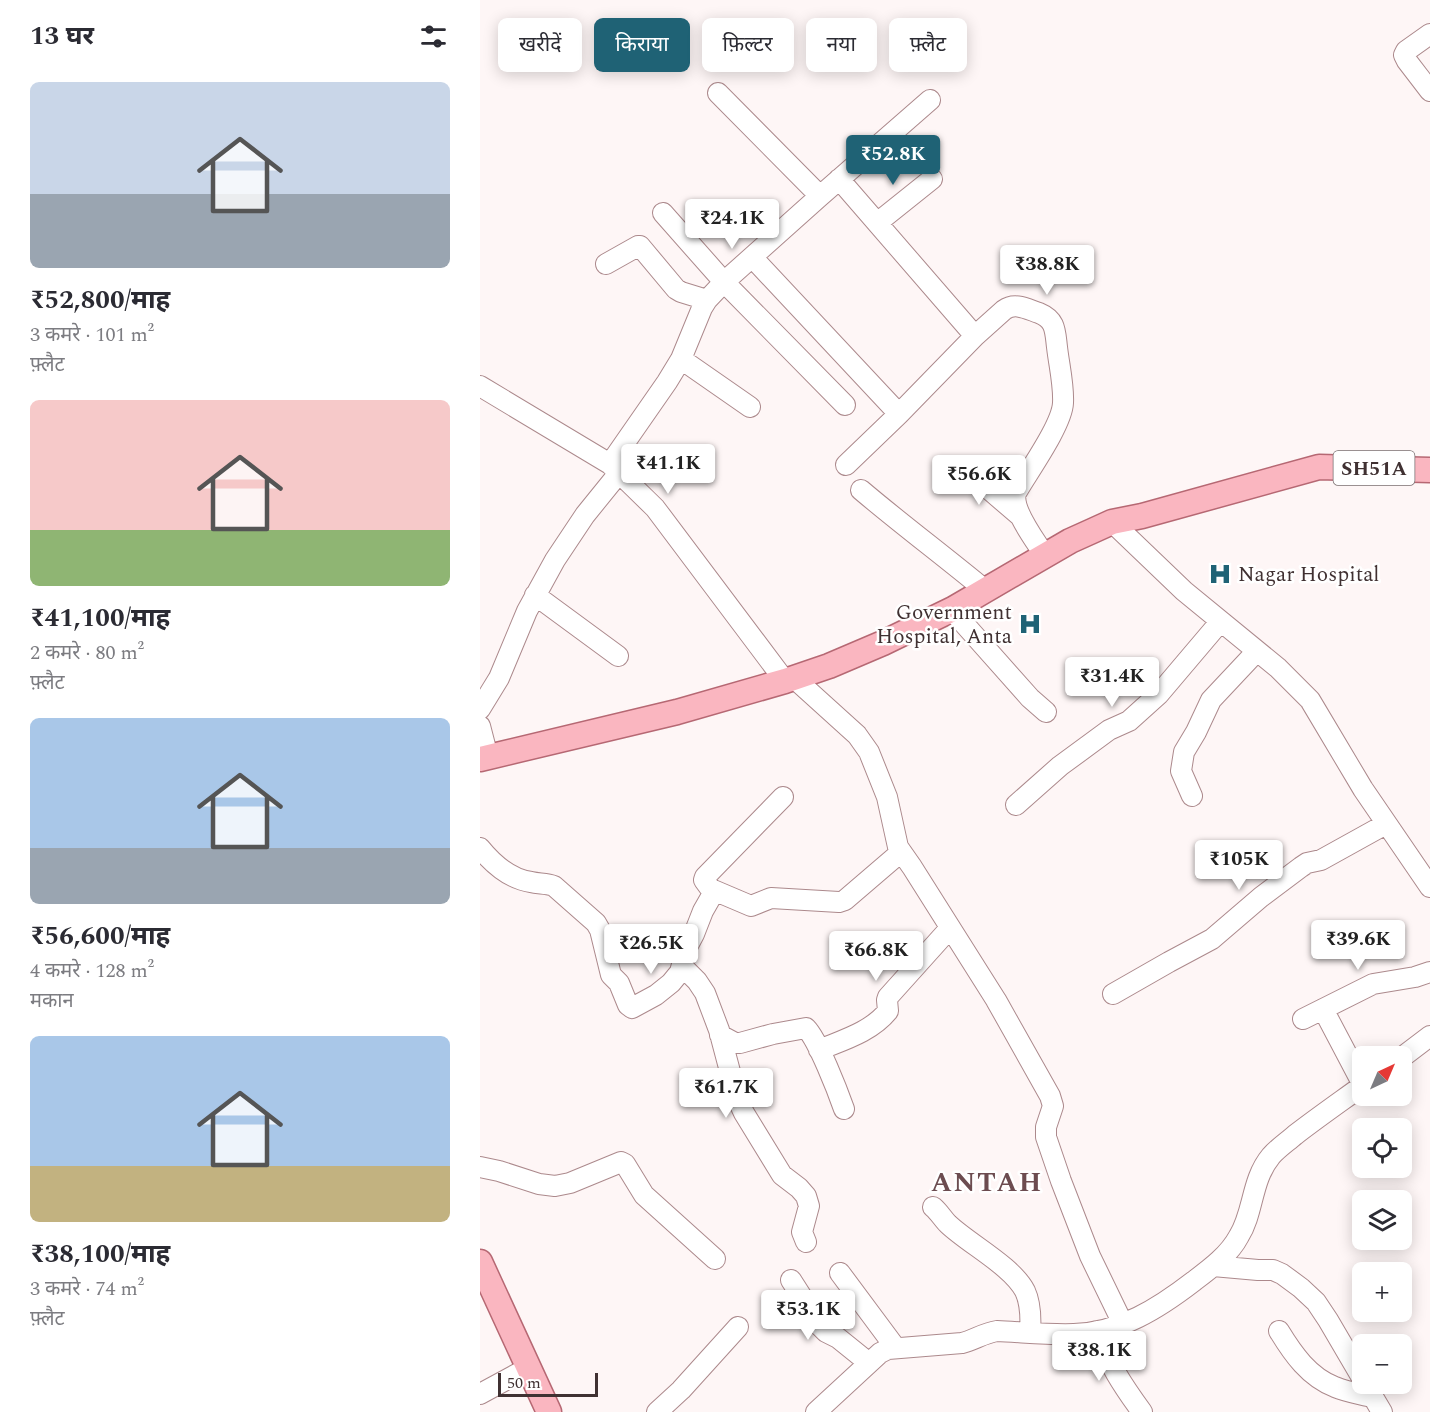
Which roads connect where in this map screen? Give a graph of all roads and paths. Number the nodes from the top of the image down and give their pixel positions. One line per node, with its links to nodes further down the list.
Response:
1 (1430, 34): 2 (street)
2 (1430, 91)
3 (718, 93): 7 (street)
4 (930, 100): 5 (street)
5 (839, 179): 7 (street); 9 (street)
6 (932, 179): 9 (street)
7 (820, 196): 10 (street)
8 (663, 213): 12 (street)
9 (877, 223): 14 (street)
10 (752, 257): 12 (street); 19 (street)
11 (606, 264): 13 (street)
12 (724, 282): 13 (street); 17 (street)
13 (707, 300): 15 (street)
14 (975, 336): 19 (street); 25 (street)
15 (681, 359): 18 (street); 22 (street)
16 (482, 392): 22 (street)
17 (845, 405)
18 (750, 407)
19 (899, 414): 20 (street)
20 (846, 465)
21 (963, 467): 25 (street)
22 (614, 469): 29 (street); 34 (street)
23 (1430, 470): 26 (main road, SH51A)
24 (861, 490): 28 (street)
25 (1020, 516): 27 (street)
26 (1112, 522): 27 (main road, SH51A); 31 (street)
27 (1045, 556): 28 (main road, SH51A)
28 (985, 590): 30 (main road, SH51A)
29 (535, 595): 33 (street); 35 (street)
30 (951, 609): 34 (main road, SH51A); 36 (street)
31 (1220, 622): 32 (street); 41 (street)
32 (1257, 651): 39 (street); 42 (street)
33 (618, 656)
34 (790, 680): 38 (main road, SH51A); 44 (street)
35 (480, 709)
36 (1046, 712)
37 (480, 726): 38 (street)
38 (484, 758)
39 (1192, 796)
40 (783, 797): 46 (street)
41 (1016, 805)
42 (1386, 825): 45 (street); 50 (street)
43 (480, 848): 48 (street)
44 (901, 852): 46 (street); 47 (street)
45 (1430, 887)
46 (711, 889): 48 (street)
47 (950, 928): 55 (street); 68 (street)
48 (682, 966): 53 (street)
49 (1430, 972): 51 (street)
50 (1113, 994)
51 (1323, 1010): 52 (street); 57 (street)
52 (1303, 1018)
53 (720, 1035): 55 (street); 62 (street)
54 (1430, 1036): 56 (street)
55 (819, 1050): 59 (street)
56 (1412, 1050)
57 (1352, 1066)
58 (1352, 1092): 65 (street)
59 (844, 1109)
60 (480, 1167): 63 (street)
61 (933, 1207): 72 (street)
62 (806, 1242)
63 (716, 1259)
64 (480, 1262): 76 (main road)
65 (1213, 1266): 68 (street); 74 (street)
66 (840, 1273): 73 (street)
67 (791, 1280): 75 (street)
68 (1123, 1324): 70 (street)
69 (738, 1327): 80 (street)
70 (1097, 1331): 72 (street); 82 (street)
71 (1279, 1331): 78 (street)
72 (1030, 1333): 73 (street)
73 (895, 1347): 75 (street)
74 (1352, 1360)
75 (868, 1363): 81 (street)
76 (528, 1368): 77 (street); 79 (main road)
77 (480, 1394)
78 (1373, 1397)
79 (549, 1412)
80 (657, 1412)
81 (816, 1412)
82 (1142, 1412)

